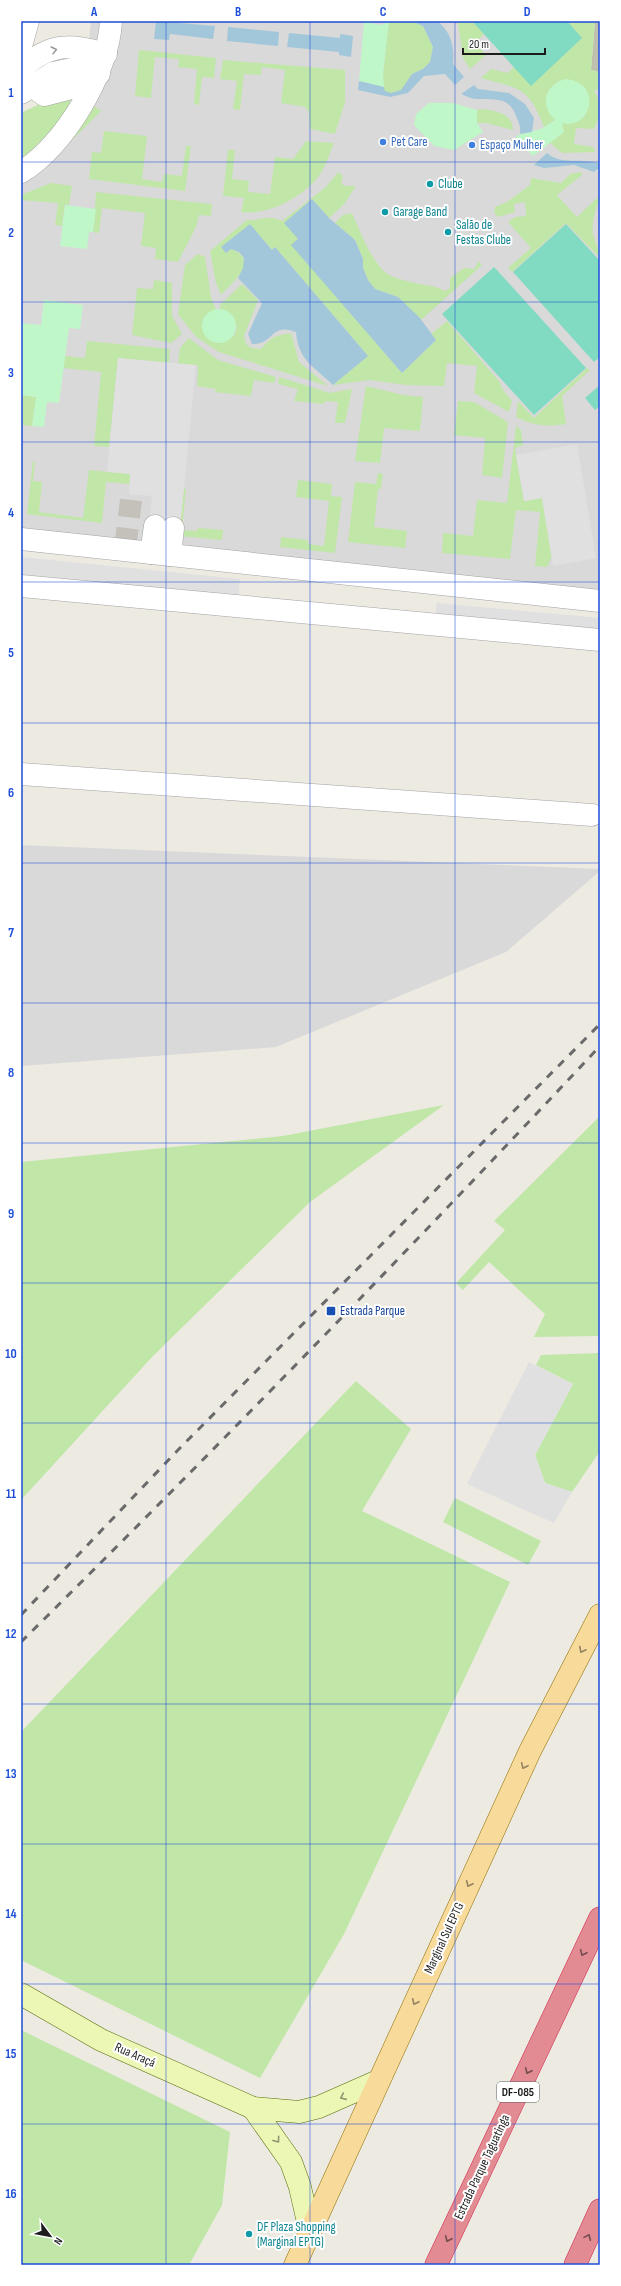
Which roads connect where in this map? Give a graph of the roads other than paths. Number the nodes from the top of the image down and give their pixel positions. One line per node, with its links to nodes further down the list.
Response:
1 (28, 21): 3 (street)
2 (111, 21): 4 (street)
3 (21, 46)
4 (103, 64): 5 (street, one-way to 4); 6 (street)
5 (24, 82): 6 (street)
6 (88, 93): 7 (street)
7 (21, 172)
8 (164, 527): 10 (street)
9 (21, 539): 10 (street)
10 (160, 554): 12 (street)
11 (21, 586): 13 (street)
12 (600, 601)
13 (600, 640)
14 (21, 774): 15 (street)
15 (592, 815)
16 (600, 1615): 19 (main road, Marginal Sul EPTG, one-way to 19)
17 (600, 1918): 24 (highway, Estrada Parque Taguatinga / DF-085, one-way to 24)
18 (21, 1994): 20 (main road, Rua Araçá)
19 (378, 2081): 20 (main road, Rua Araçá, one-way to 20); 22 (main road, Marginal Sul EPTG)
20 (254, 2108): 22 (main road, one-way to 22)
21 (600, 2210): 25 (highway, one-way to 21)
22 (310, 2231): 23 (main road, Marginal Sul EPTG)
23 (295, 2265)
24 (436, 2265)
25 (575, 2265)

